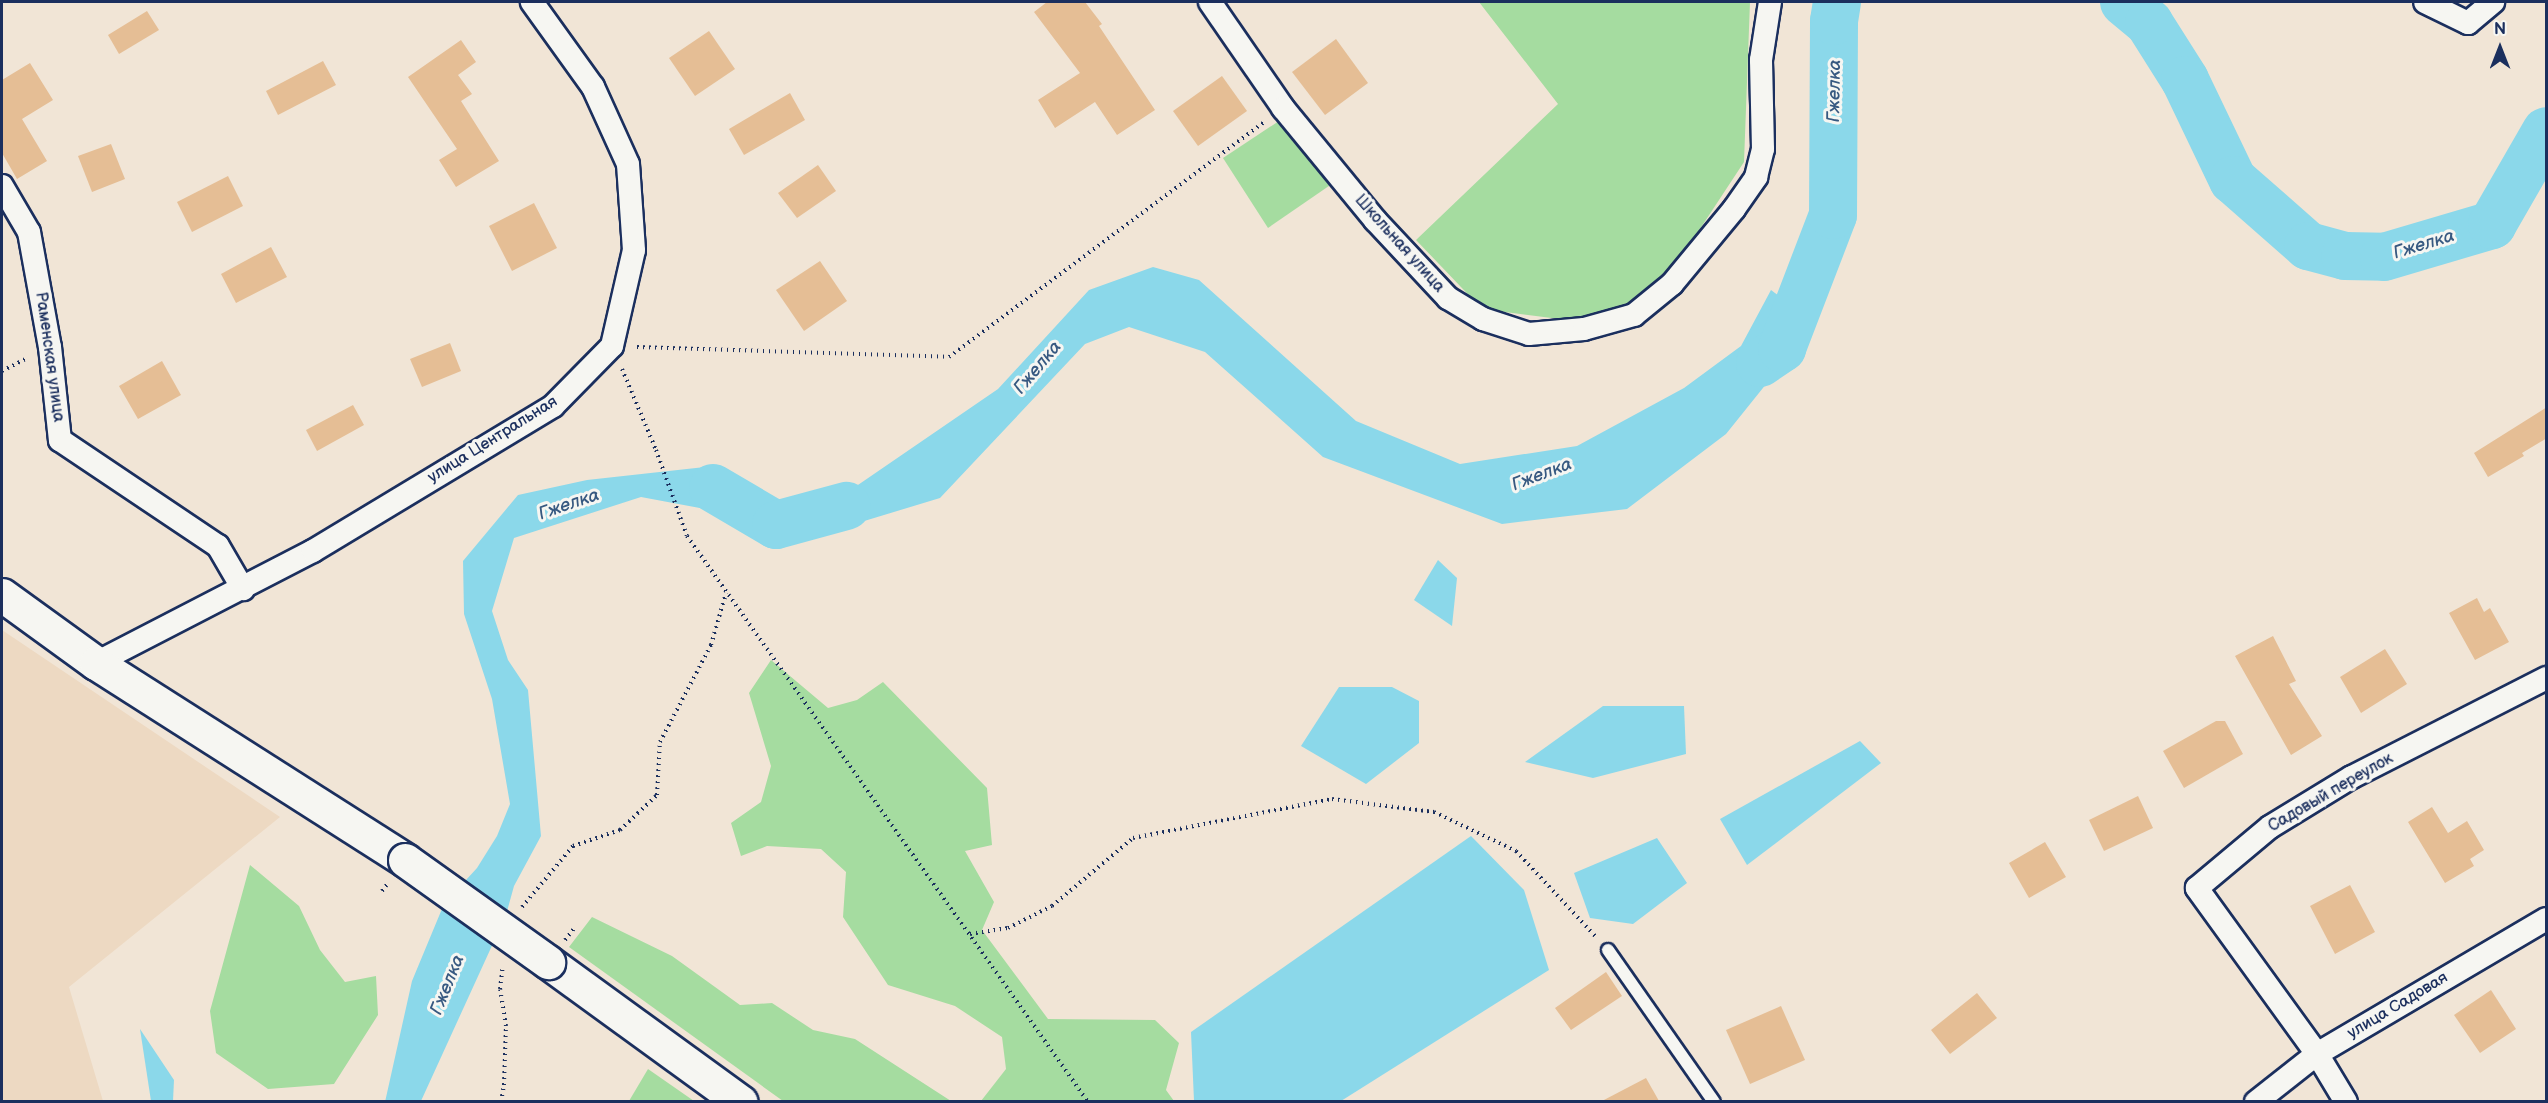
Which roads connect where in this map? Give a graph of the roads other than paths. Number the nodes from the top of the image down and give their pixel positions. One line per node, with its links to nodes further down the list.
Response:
1 (532, 2): 7 (street, улица Центральная)
2 (1210, 2): 3 (street, Школьная улица)
3 (1770, 2)
4 (2425, 2): 5 (street)
5 (2493, 2)
6 (2, 186): 7 (street, Раменская улица)
7 (243, 589): 9 (street, улица Центральная)
8 (2, 595): 9 (main road)
9 (96, 663): 14 (main road, bridge)
10 (2547, 678): 13 (street, Садовый переулок)
11 (2547, 919): 13 (street, улица Садовая)
12 (1608, 950): 15 (lane)
13 (2317, 1054): 16 (street, улица Садовая); 17 (street, Садовый переулок)
14 (741, 1101)
15 (1714, 1101)
16 (2256, 1101)
17 (2346, 1101)

